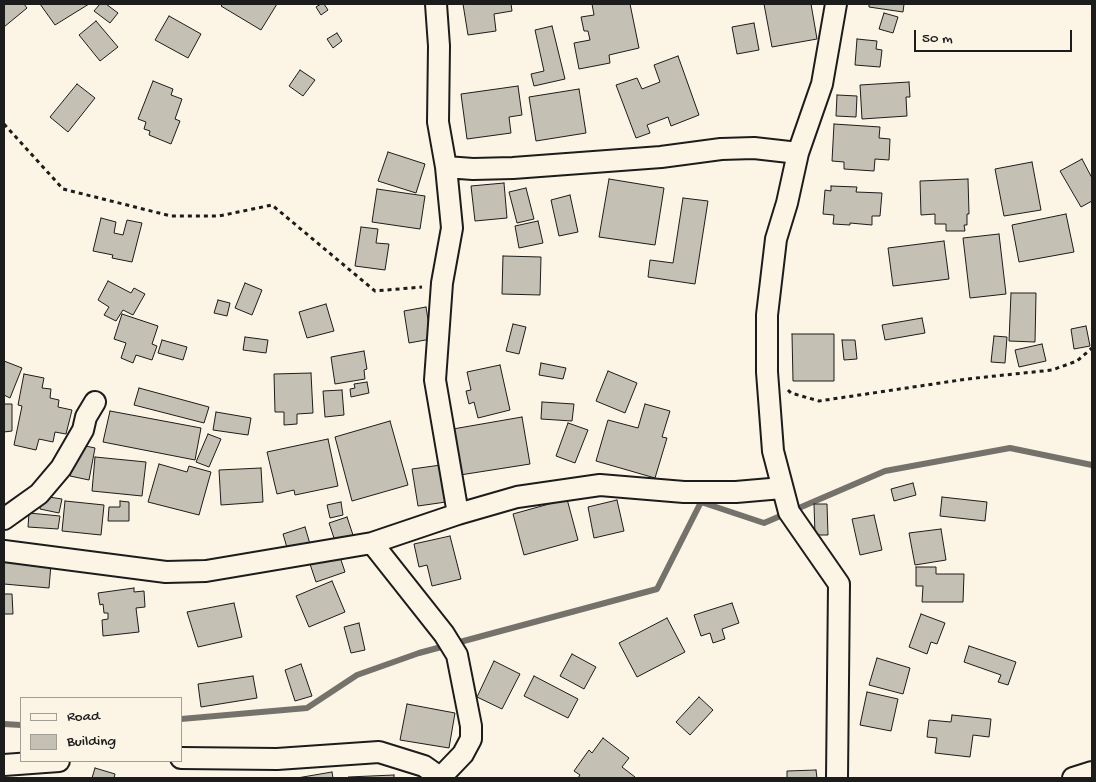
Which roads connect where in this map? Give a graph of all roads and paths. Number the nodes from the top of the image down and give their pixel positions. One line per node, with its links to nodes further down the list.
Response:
1 (436, 4): 5 (street)
2 (836, 4): 4 (street)
3 (4, 124): 6 (path)
4 (798, 153): 5 (street); 8 (street)
5 (446, 167): 6 (street)
6 (442, 284): 11 (street)
7 (1092, 348): 8 (path)
8 (767, 372): 10 (street)
9 (95, 402): 12 (street)
10 (782, 488): 11 (street); 20 (street)
11 (458, 514): 13 (street)
12 (4, 519)
13 (372, 543): 14 (street); 19 (street)
14 (4, 551)
15 (182, 758): 19 (street)
16 (45, 762): 17 (street)
17 (4, 765)
18 (1092, 772): 21 (street)
19 (441, 778)
20 (837, 778)
21 (1073, 778)

